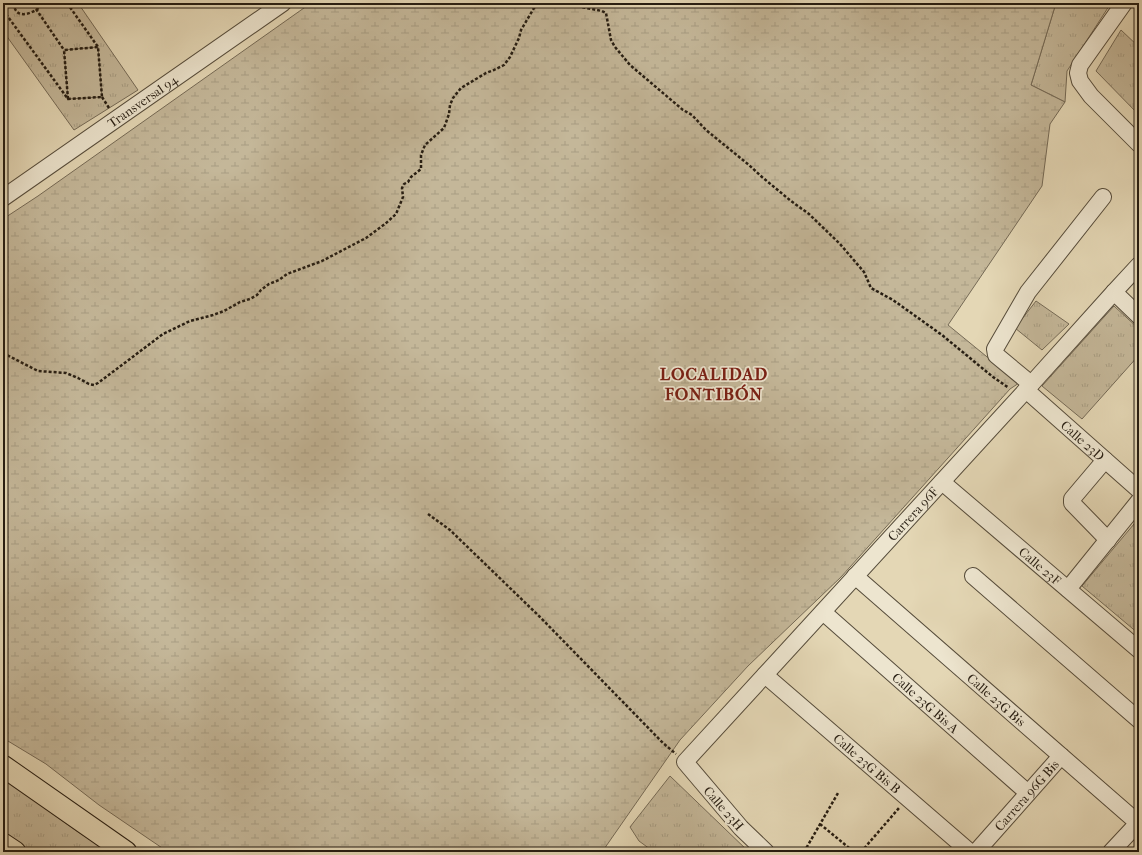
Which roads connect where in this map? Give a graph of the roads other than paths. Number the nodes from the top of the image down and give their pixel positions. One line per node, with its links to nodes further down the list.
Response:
1 (283, 3): 5 (street, Transversal 94)
2 (1124, 3): 3 (street)
3 (1139, 144)
4 (1103, 196): 9 (street, Calle 23D)
5 (3, 198)
6 (1139, 265): 7 (street, Carrera 96F)
7 (1114, 292): 8 (street); 9 (street, Carrera 96F)
8 (1139, 316)
9 (1025, 391): 10 (street, Calle 23D); 11 (street, Carrera 96F)
10 (1105, 460): 12 (street, Calle 23D); 14 (street)
11 (942, 482): 15 (street, Carrera 96F); 17 (street, Calle 23F)
12 (1139, 490)
13 (1139, 501): 14 (street)
14 (1108, 540): 17 (street)
15 (855, 576): 18 (street, Carrera 96F); 22 (street, Calle 23G Bis)
16 (973, 576): 21 (street)
17 (1068, 589): 19 (street, Calle 23F)
18 (823, 612): 20 (street, Carrera 96F); 25 (street, Calle 23G Bis A)
19 (1139, 650)
20 (765, 675): 23 (street, Carrera 96F); 31 (street, Calle 23G Bis B)
21 (1139, 720)
22 (1061, 756): 25 (street, Carrera 96G Bis); 26 (street, Calle 23G Bis)
23 (685, 762): 30 (street, Calle 23H)
24 (3, 766): 29 (main road)
25 (1028, 793): 32 (street, Carrera 96G Bis)
26 (1138, 822): 33 (street)
27 (3, 844): 28 (main road)
28 (15, 852)
29 (126, 852)
30 (766, 852)
31 (970, 852)
32 (976, 852)
33 (1111, 852)

